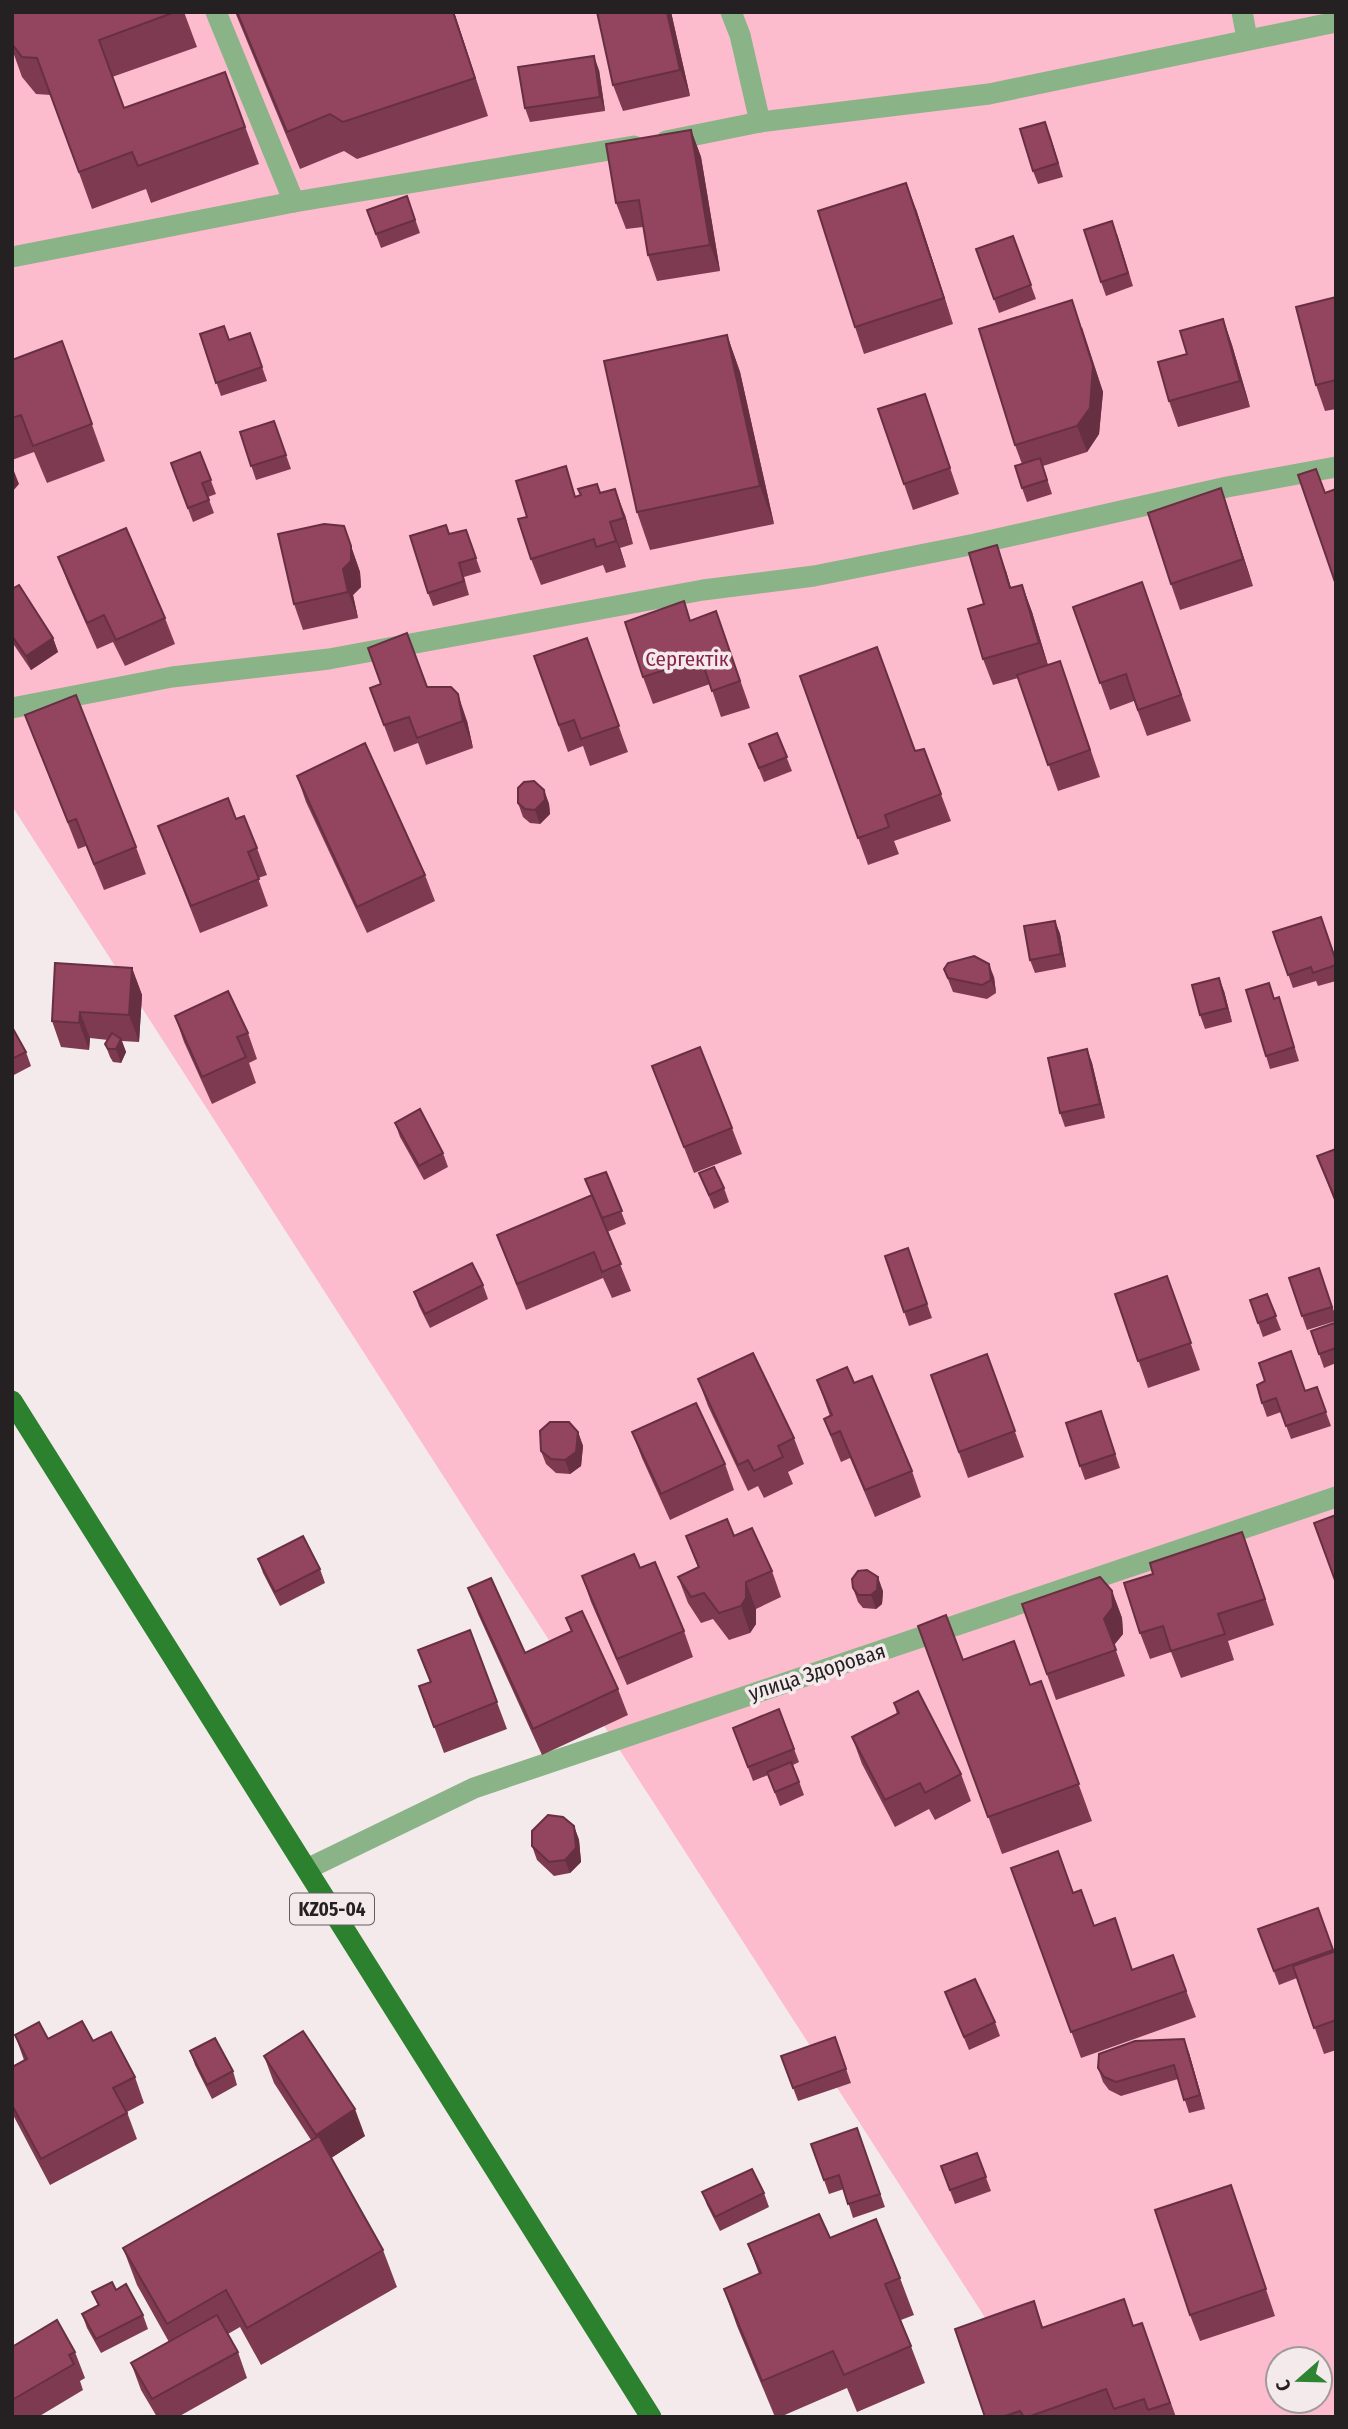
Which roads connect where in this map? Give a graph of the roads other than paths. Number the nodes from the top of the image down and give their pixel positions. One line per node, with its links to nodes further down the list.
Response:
1 (216, 12): 7 (street)
2 (731, 12): 6 (street)
3 (1242, 12): 5 (street)
4 (1336, 22): 5 (street)
5 (1247, 38): 6 (street)
6 (760, 122): 7 (street)
7 (294, 202): 8 (street)
8 (12, 257)
9 (1336, 467): 10 (street)
10 (12, 708)
11 (12, 1401): 13 (main road, KZ05-04)
12 (1336, 1497): 13 (street, улица Здоровая)
13 (307, 1869): 14 (main road, KZ05-04)
14 (650, 2417)

